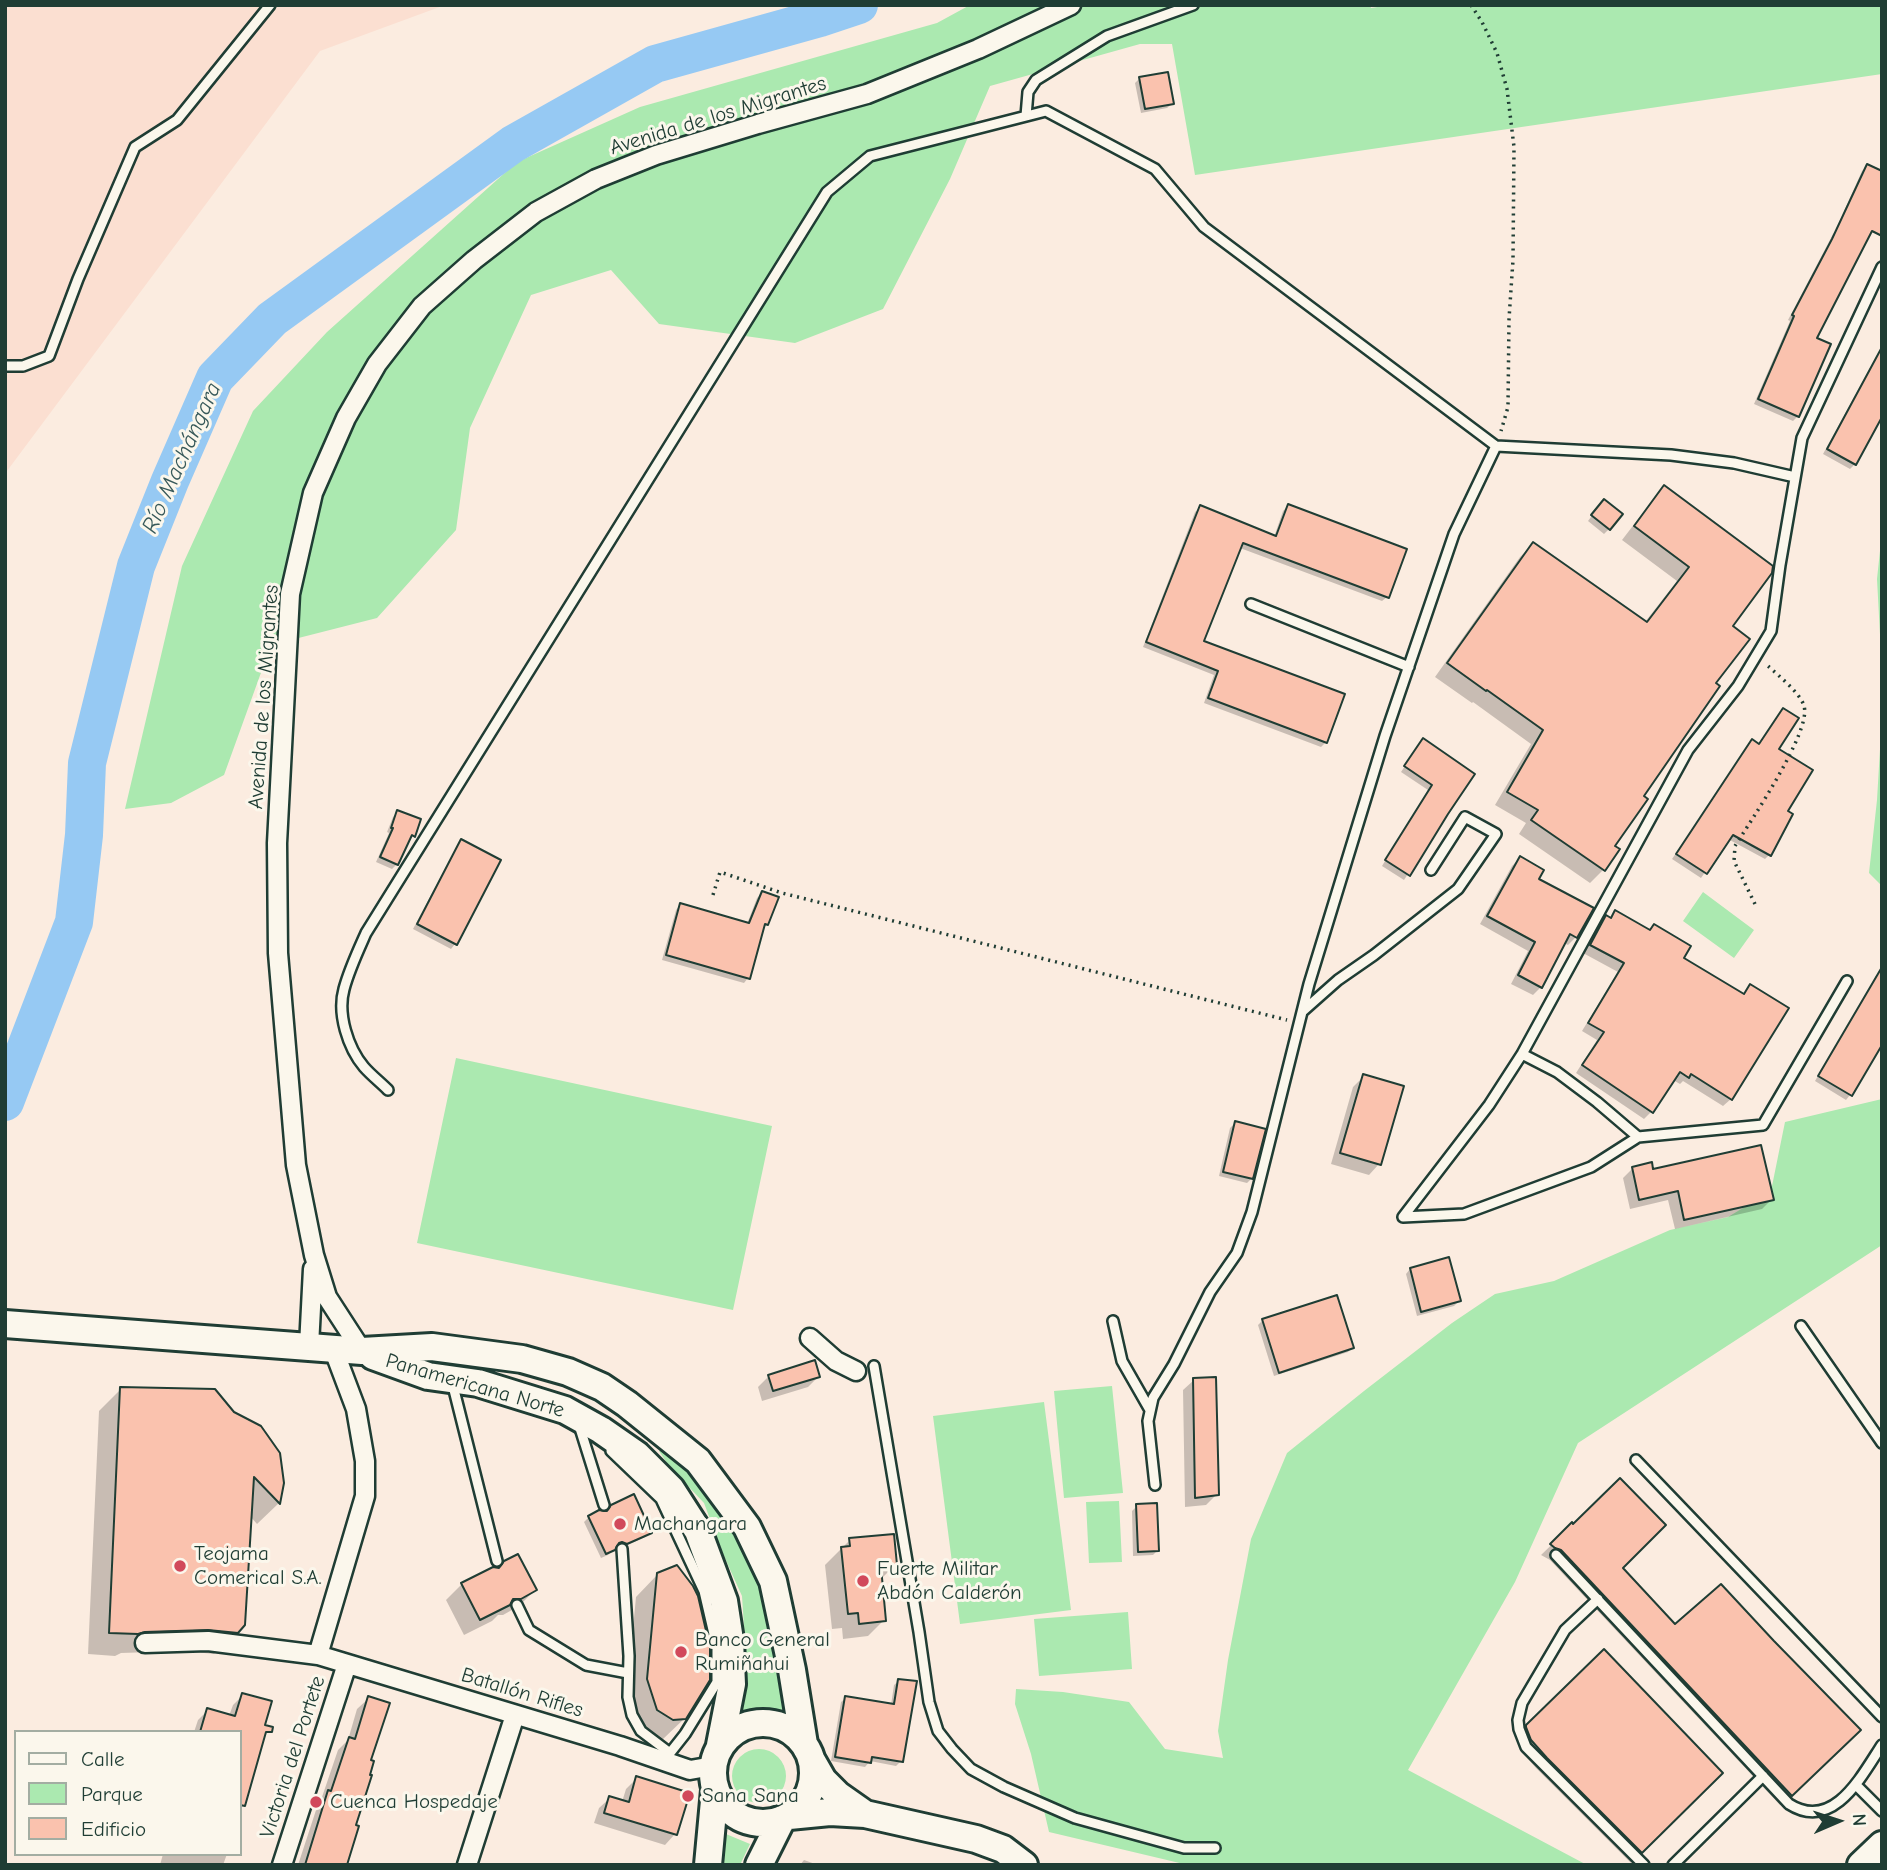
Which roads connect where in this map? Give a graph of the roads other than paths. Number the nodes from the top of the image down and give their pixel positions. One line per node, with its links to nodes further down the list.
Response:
1 (270, 5): 6 (lane)
2 (1071, 5): 17 (street, Avenida de los Migrantes)
3 (1193, 5): 4 (lane)
4 (1026, 116): 7 (lane); 15 (lane)
5 (1882, 267): 8 (lane)
6 (5, 366)
7 (1496, 446): 8 (lane); 10 (lane)
8 (1795, 477): 14 (lane)
9 (1251, 604): 10 (lane)
10 (1409, 667): 13 (lane)
11 (1432, 870): 13 (lane)
12 (1847, 981): 16 (lane)
13 (1301, 1012): 27 (lane)
14 (1522, 1054): 16 (lane); 16 (lane)
15 (388, 1090)
16 (1639, 1138)
17 (314, 1255): 22 (street); 23 (street)
18 (1113, 1321): 27 (lane)
19 (5, 1324): 22 (main road, Panamericana Norte)
20 (1801, 1326): 29 (lane)
21 (810, 1338): 25 (street)
22 (321, 1347): 23 (main road, Panamericana Norte); 39 (street, Victoria del Portete)
23 (362, 1351): 26 (main road, Panamericana Norte); 45 (main road, Panamericana Norte)
24 (874, 1366): 54 (lane)
25 (856, 1371)
26 (452, 1380): 28 (main road, Panamericana Norte); 35 (lane)
27 (1150, 1410): 31 (lane)
28 (579, 1426): 32 (lane); 46 (lane); 47 (main road, Panamericana Norte)
29 (1882, 1443)
30 (1636, 1460): 43 (lane)
31 (1155, 1485)
32 (604, 1505)
33 (622, 1549): 41 (lane)
34 (1556, 1555): 36 (lane)
35 (498, 1561)
36 (1598, 1600): 48 (lane); 60 (lane)
37 (517, 1605): 41 (lane)
38 (145, 1643): 39 (street, Batallón Rifles)
39 (318, 1655): 40 (street, Batallón Rifles)
40 (347, 1664): 42 (street, Batallón Rifles); 55 (street, Victoria del Portete)
41 (628, 1673): 46 (lane)
42 (514, 1715): 46 (street, Batallón Rifles); 56 (street)
43 (1882, 1717)
44 (1882, 1745): 49 (lane)
45 (808, 1751): 47 (main road); 51 (main road); 52 (main road, Panamericana Norte)
46 (668, 1757): 47 (street, Batallón Rifles)
47 (716, 1767): 52 (main road); 57 (main road, Panamericana Norte)
48 (1763, 1776): 49 (lane); 61 (lane)
49 (1856, 1785): 50 (lane)
50 (1882, 1811)
51 (865, 1814): 52 (main road); 59 (main road)
52 (786, 1818): 58 (main road, Panamericana Norte)
53 (1882, 1845): 62 (main road)
54 (1215, 1848)
55 (282, 1865)
56 (467, 1865)
57 (708, 1865)
58 (760, 1865)
59 (1024, 1865)
60 (1644, 1865)
61 (1673, 1865)
62 (1861, 1865)

